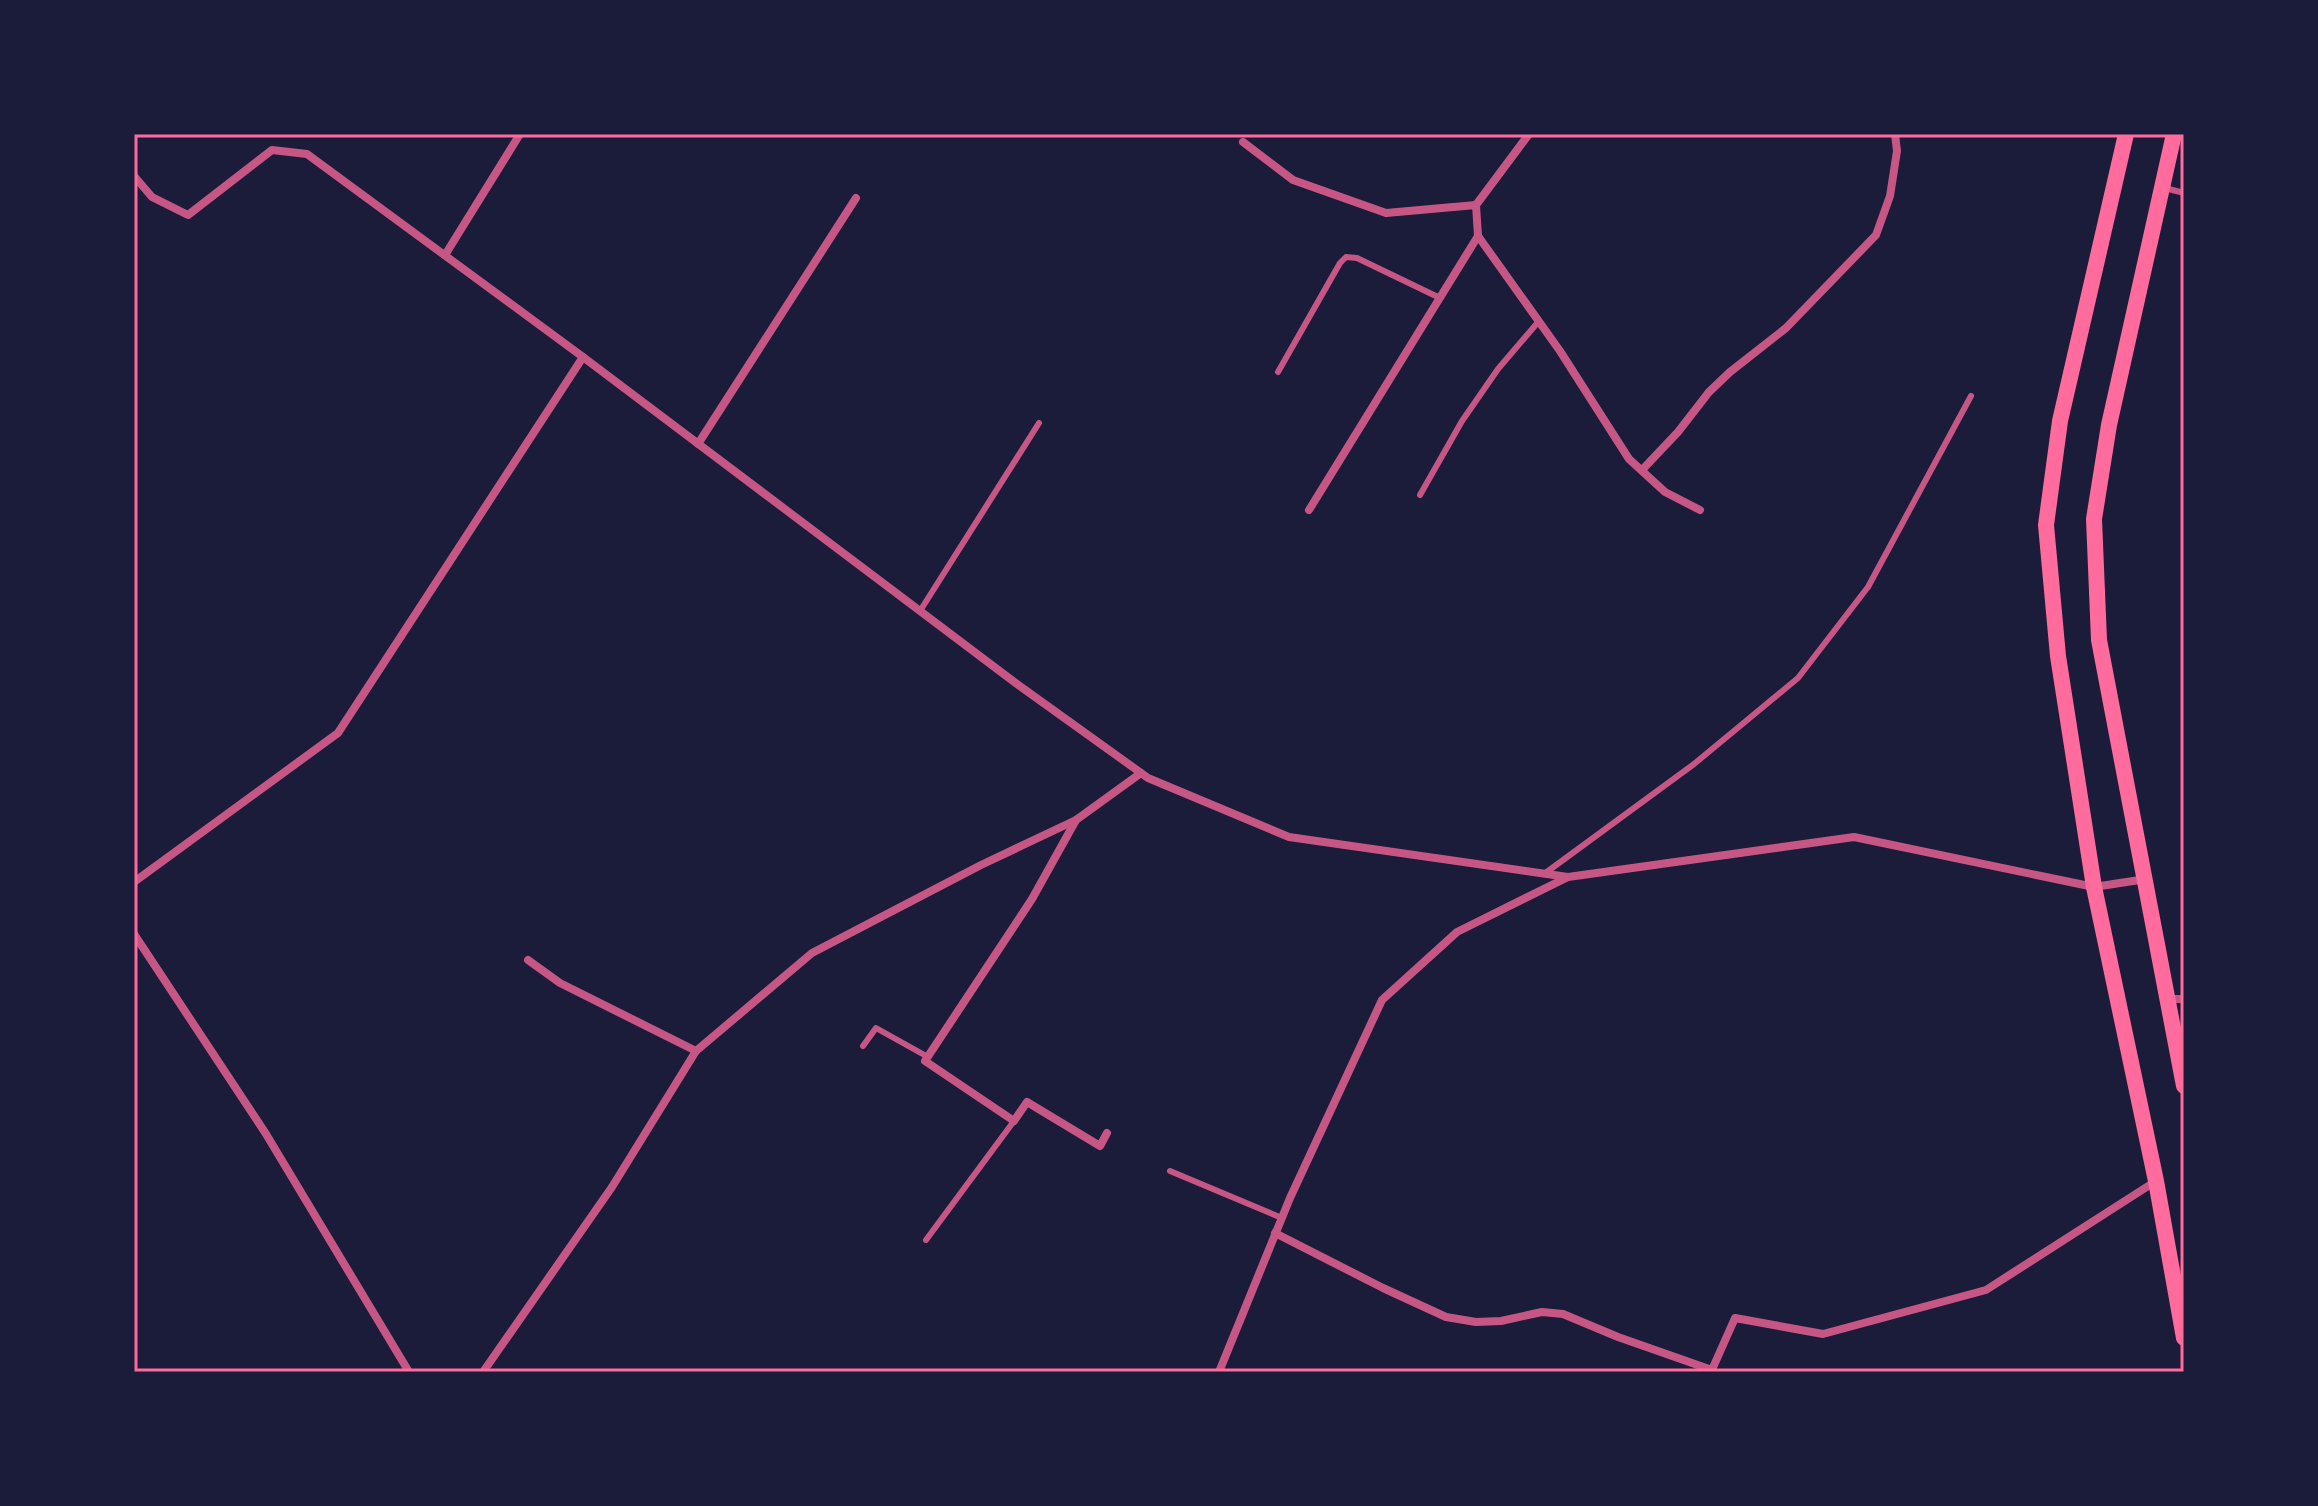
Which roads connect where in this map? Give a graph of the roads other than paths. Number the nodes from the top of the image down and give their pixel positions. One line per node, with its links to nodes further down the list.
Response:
1 (520, 134): 13 (street)
2 (1529, 134): 11 (street)
3 (1895, 134): 21 (street)
4 (2126, 134): 32 (main road)
5 (2174, 134): 8 (main road)
6 (1243, 142): 11 (street)
7 (134, 176): 13 (street)
8 (2162, 187): 9 (lane); 30 (main road)
9 (2184, 193)
10 (856, 198): 20 (street)
11 (1476, 205): 12 (street)
12 (1478, 236): 14 (street); 15 (street)
13 (445, 255): 16 (street)
14 (1440, 298): 17 (lane); 23 (street)
15 (1539, 321): 21 (street); 22 (lane)
16 (583, 357): 20 (street); 31 (street)
17 (1278, 372)
18 (1971, 396): 28 (lane)
19 (1039, 423): 25 (lane)
20 (698, 444): 25 (street)
21 (1642, 470): 24 (street)
22 (1420, 495)
23 (1309, 510)
24 (1700, 510)
25 (920, 611): 26 (street)
26 (1141, 773): 27 (street); 28 (street)
27 (1076, 820): 37 (street); 38 (street)
28 (1544, 874): 29 (street)
29 (1568, 877): 32 (street); 44 (street)
30 (2146, 879): 32 (street); 35 (main road)
31 (134, 882)
32 (2094, 887): 43 (main road)
33 (134, 934): 49 (street)
34 (528, 960): 37 (street)
35 (2176, 999): 39 (main road)
36 (863, 1046): 38 (lane)
37 (696, 1051): 50 (street)
38 (928, 1057): 40 (street)
39 (2184, 1086)
40 (1014, 1121): 41 (street); 46 (lane)
41 (1107, 1133)
42 (1170, 1171): 44 (lane)
43 (2156, 1181): 47 (main road); 48 (street)
44 (1282, 1218): 45 (street)
45 (1275, 1233): 48 (street); 51 (street)
46 (926, 1240)
47 (2184, 1338)
48 (1712, 1371)
49 (409, 1372)
50 (483, 1372)
51 (1219, 1372)

